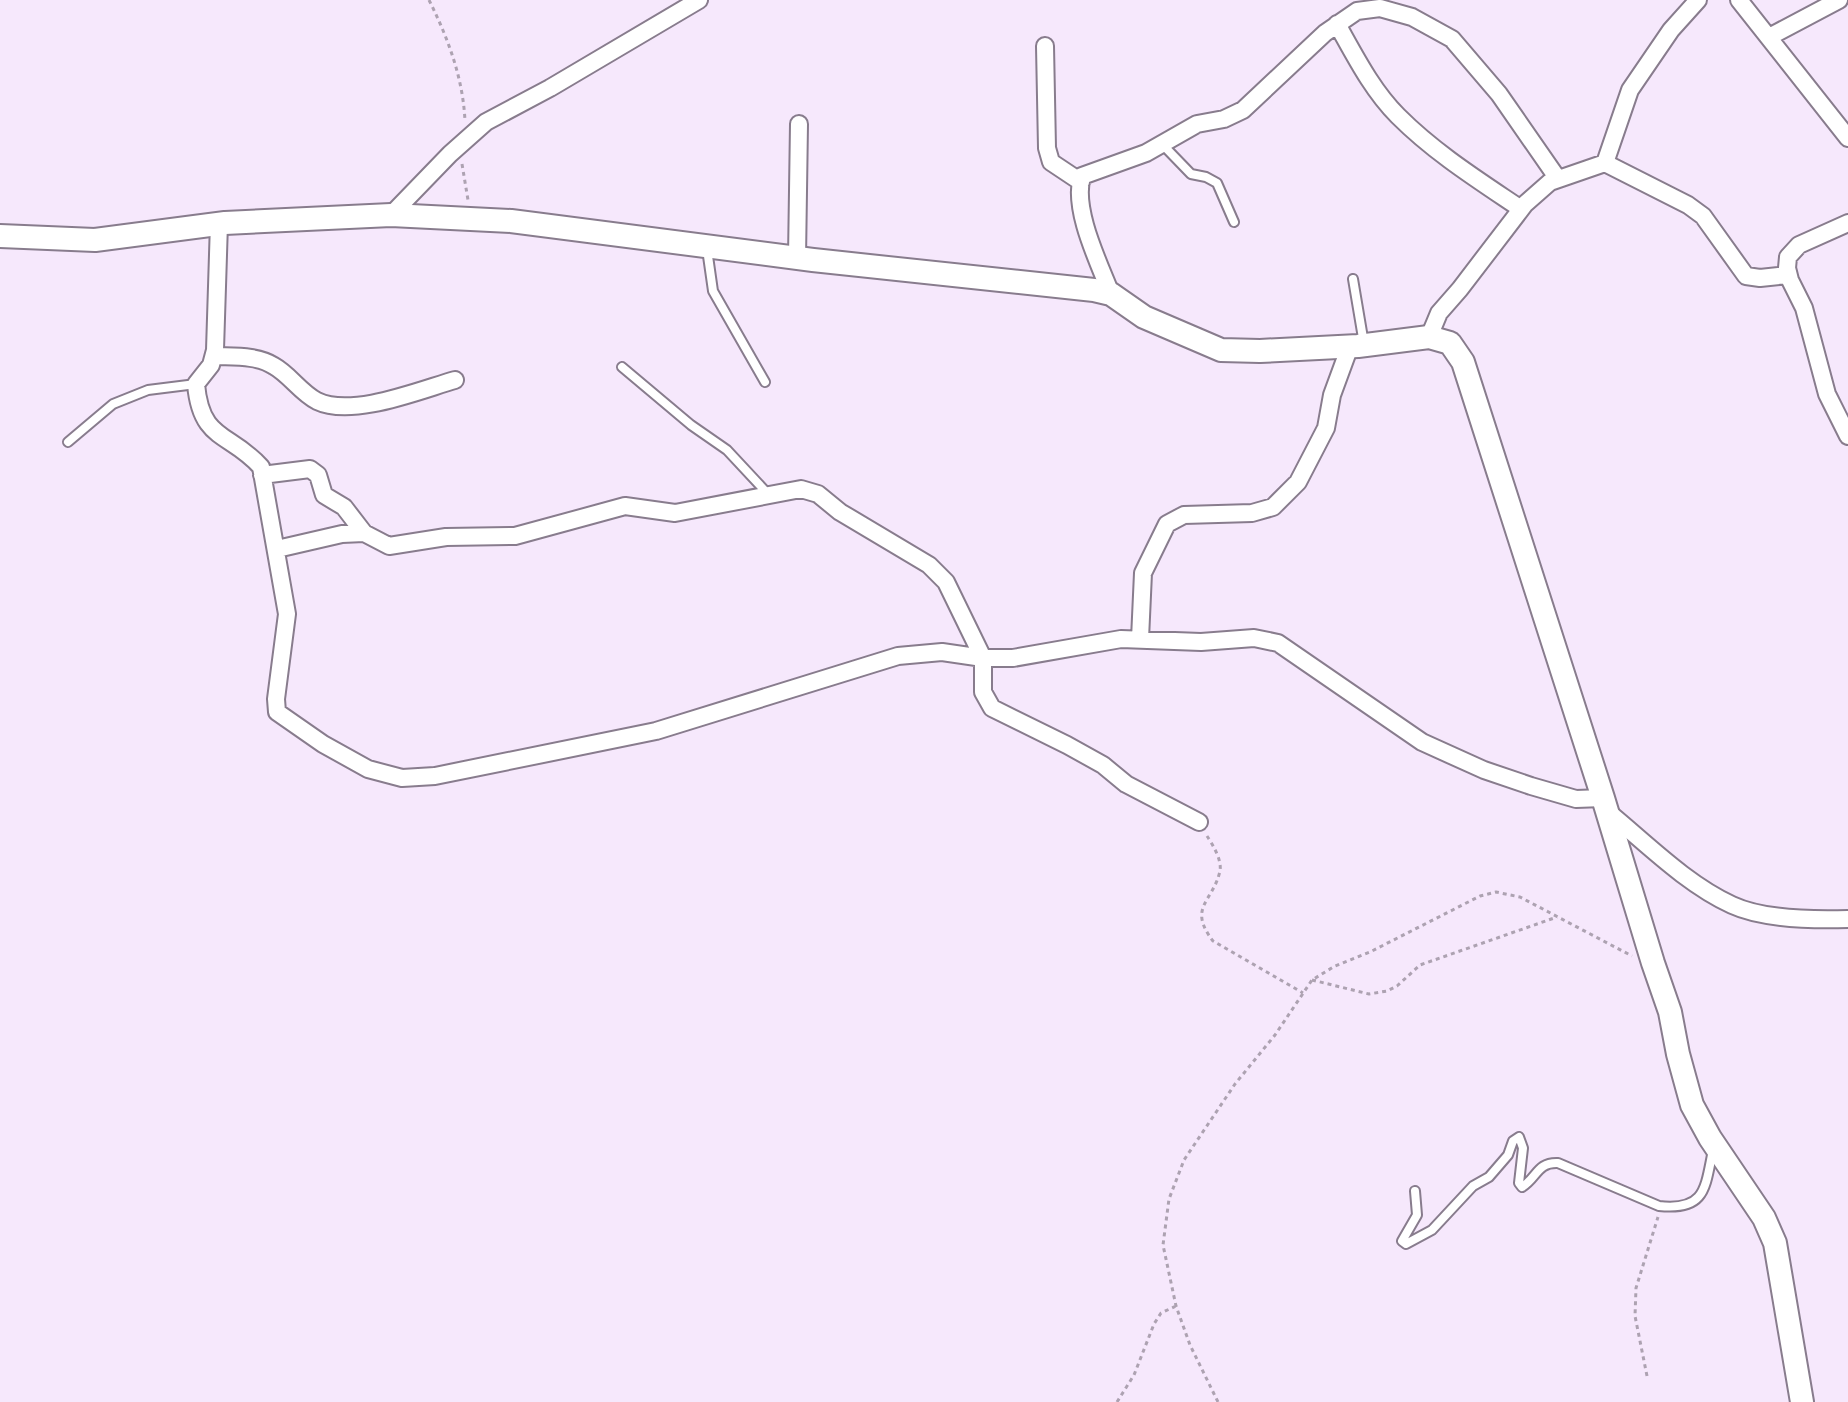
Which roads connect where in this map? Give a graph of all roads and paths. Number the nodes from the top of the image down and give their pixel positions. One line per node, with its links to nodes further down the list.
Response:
1 (429, 0): 12 (path)
2 (699, 0): 12 (street)
3 (1698, 0): 13 (street)
4 (1739, 0): 7 (street)
5 (1839, 0): 7 (street)
6 (1337, 24): 11 (street); 14 (street); 16 (street)
7 (1769, 37): 10 (street)
8 (1045, 46): 15 (street)
9 (799, 124): 24 (street)
10 (1848, 138)
11 (1162, 144): 15 (street); 19 (lane)
12 (460, 146): 17 (street); 18 (path)
13 (1605, 163): 14 (street); 25 (street)
14 (1558, 179): 16 (street)
15 (1081, 182): 27 (street)
16 (1521, 209): 28 (street)
17 (391, 215): 18 (street); 20 (street)
18 (471, 219): 23 (street)
19 (1234, 222)
20 (219, 223): 22 (street); 30 (street)
21 (1848, 223): 25 (street)
22 (0, 236)
23 (707, 247): 24 (street); 33 (lane)
24 (797, 258): 27 (street)
25 (1788, 275): 35 (street)
26 (1353, 279): 29 (lane)
27 (1111, 294): 29 (street)
28 (1429, 337): 29 (street); 43 (street)
29 (1357, 346): 41 (street)
30 (214, 356): 32 (street); 34 (street)
31 (622, 367): 38 (lane)
32 (455, 380)
33 (765, 382)
34 (196, 384): 36 (lane); 37 (street)
35 (1848, 436)
36 (68, 442)
37 (262, 475): 39 (street); 40 (street)
38 (768, 494): 39 (street); 42 (street)
39 (364, 533): 40 (street)
40 (277, 549): 42 (street)
41 (1140, 639): 42 (street); 43 (street)
42 (983, 658): 44 (street)
43 (1605, 804): 46 (street); 47 (street)
44 (1199, 822): 49 (path)
45 (1557, 917): 47 (path); 48 (path); 48 (path)
46 (1848, 919)
47 (1651, 958): 50 (street)
48 (1312, 980): 49 (path)
49 (1303, 993): 53 (path)
50 (1714, 1145): 52 (lane); 57 (street)
51 (1415, 1191): 52 (lane)
52 (1661, 1206): 54 (path)
53 (1176, 1306): 55 (path); 56 (path)
54 (1647, 1376)
55 (1117, 1402)
56 (1218, 1402)
57 (1802, 1402)

